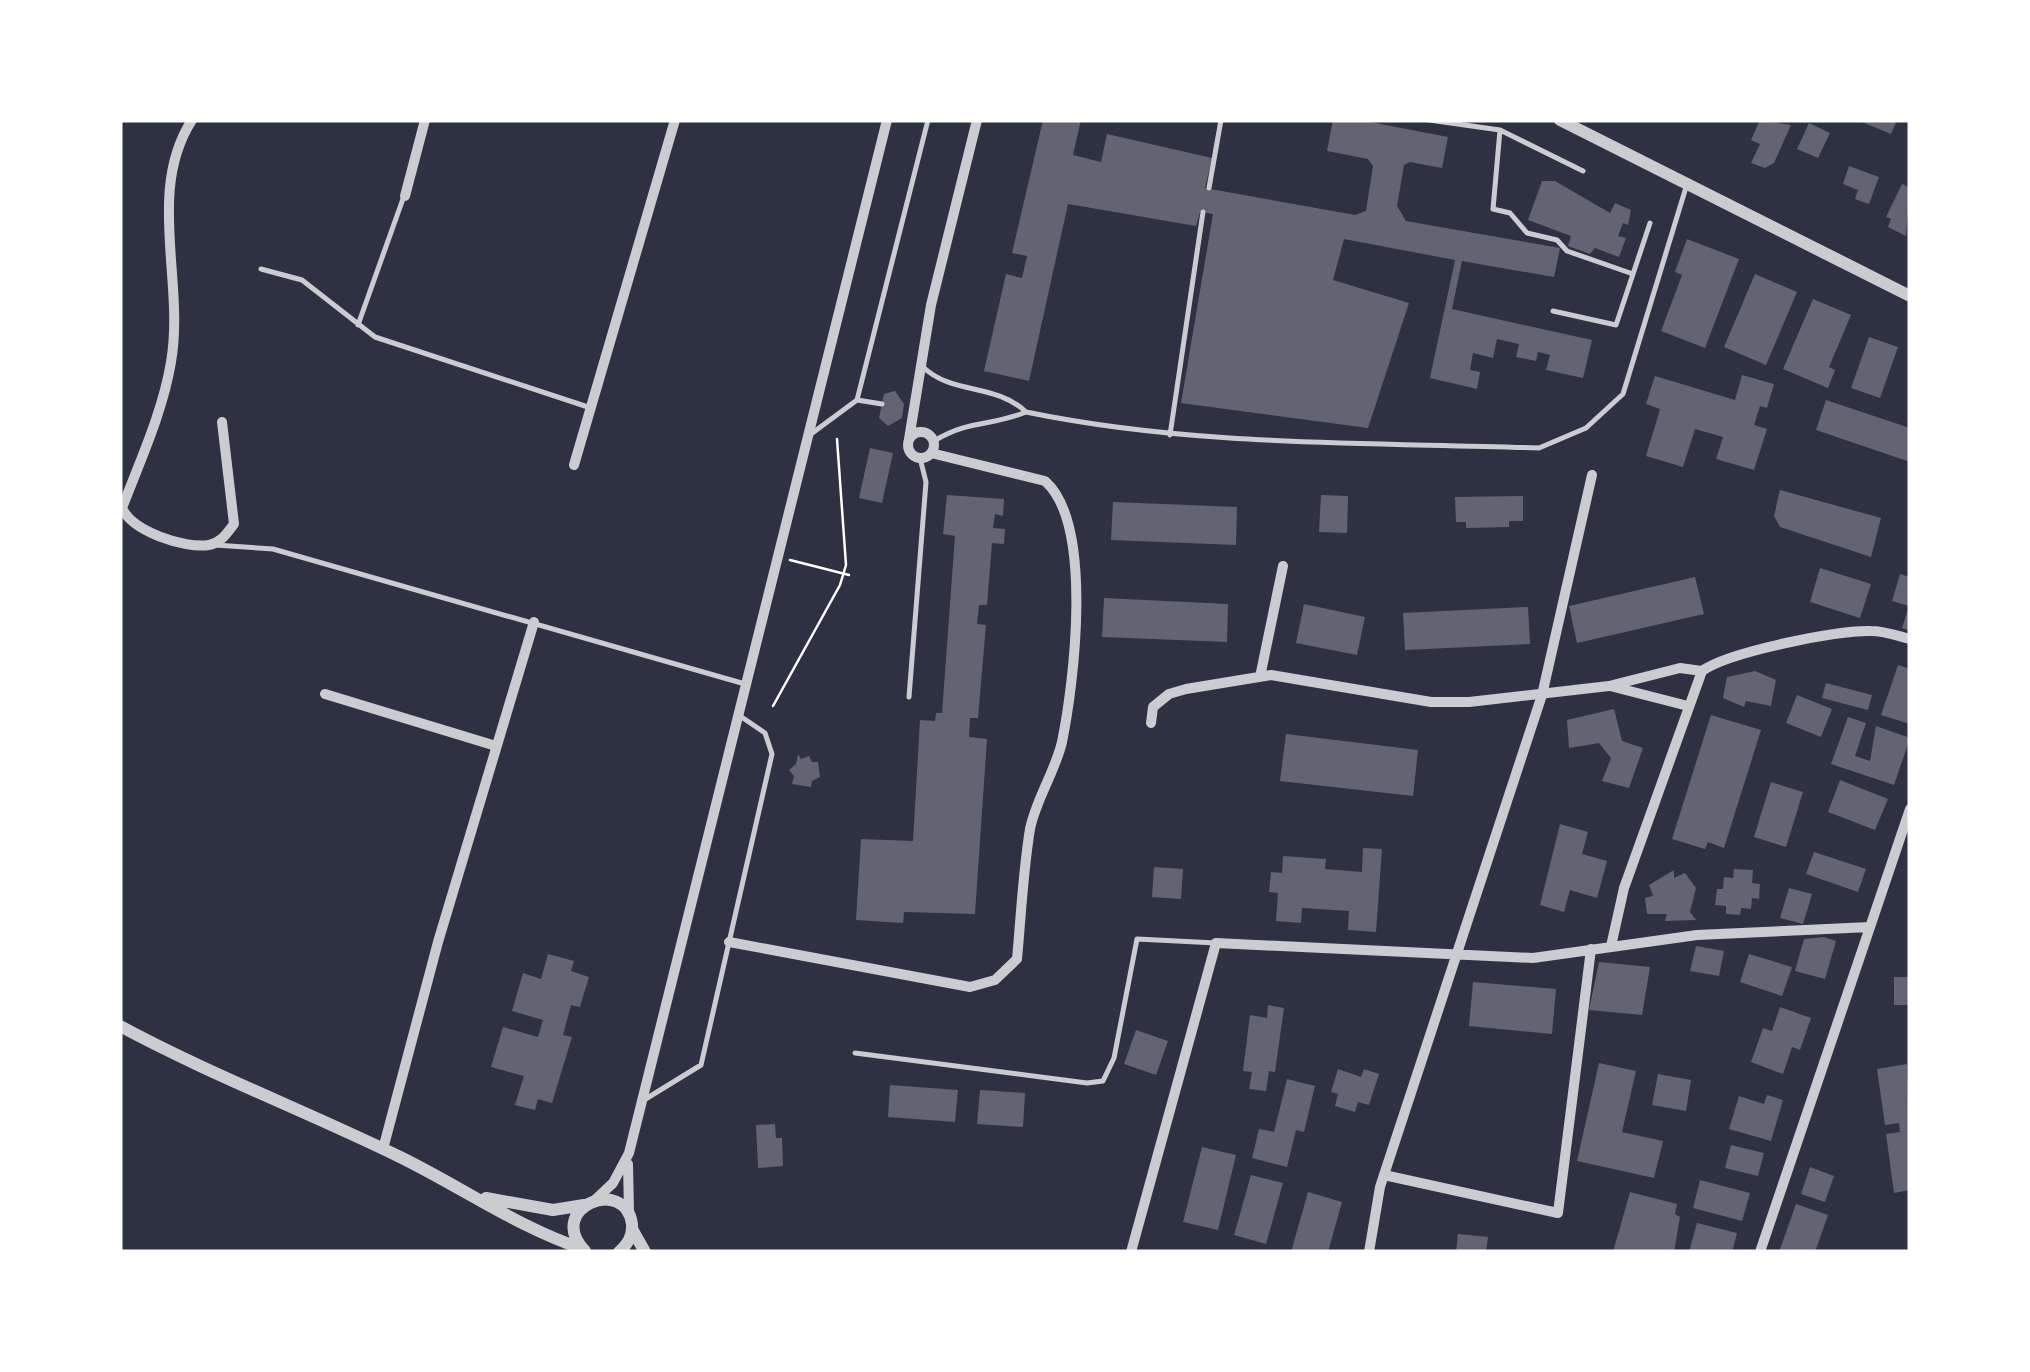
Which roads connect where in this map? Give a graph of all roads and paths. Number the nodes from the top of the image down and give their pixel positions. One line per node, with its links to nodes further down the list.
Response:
1 (192, 120): 36 (street)
2 (425, 120): 14 (street)
3 (675, 120): 25 (street)
4 (888, 120): 28 (street)
5 (928, 120): 23 (lane)
6 (976, 120): 22 (street)
7 (1222, 120): 13 (lane)
8 (1429, 120): 10 (lane)
9 (1560, 120): 12 (street)
10 (1500, 130): 11 (lane); 18 (lane)
11 (1583, 170)
12 (1688, 183): 19 (street); 29 (lane)
13 (1209, 188)
14 (404, 196): 21 (lane)
15 (1203, 212): 29 (lane)
16 (1650, 222): 18 (lane)
17 (261, 269): 21 (lane)
18 (1633, 274): 20 (lane)
19 (1910, 296)
20 (1553, 310)
21 (358, 325): 25 (lane)
22 (923, 366): 26 (lane); 30 (street)
23 (858, 400): 24 (lane); 28 (lane)
24 (882, 404)
25 (591, 408): 34 (street)
26 (1026, 412): 29 (lane); 32 (lane)
27 (222, 422): 37 (street)
28 (809, 435): 46 (street)
29 (1170, 435)
30 (910, 439): 32 (street); 33 (street)
31 (837, 440): 40 (path)
32 (934, 440): 33 (street)
33 (926, 456): 50 (lane); 58 (street)
34 (574, 465)
35 (1592, 475): 49 (street)
36 (121, 506): 37 (street)
37 (207, 545): 42 (lane)
38 (790, 560): 40 (path)
39 (1283, 566): 45 (street)
40 (844, 574): 41 (path); 51 (path)
41 (850, 575)
42 (534, 622): 46 (lane); 55 (street)
43 (1910, 638): 44 (street)
44 (1702, 671): 47 (street); 52 (street)
45 (1260, 677): 49 (street); 54 (street)
46 (747, 685): 53 (street)
47 (1610, 686): 49 (street); 52 (street)
48 (325, 694): 55 (street)
49 (1542, 694): 62 (street)
50 (909, 697)
51 (773, 706)
52 (1688, 706): 60 (street)
53 (740, 716): 58 (lane); 65 (street)
54 (1151, 723)
55 (496, 746): 66 (street)
56 (1910, 809): 57 (street)
57 (1870, 926): 60 (street); 77 (street)
58 (730, 942): 65 (lane)
59 (1216, 942): 62 (street); 64 (lane); 75 (street)
60 (1611, 946): 61 (street)
61 (1591, 949): 62 (street); 68 (street)
62 (1457, 954): 68 (street)
63 (120, 1026): 66 (street)
64 (855, 1052)
65 (642, 1102): 67 (street)
66 (384, 1149): 69 (street)
67 (628, 1153): 70 (street); 71 (street)
68 (1384, 1176): 76 (street)
69 (474, 1195): 70 (street); 72 (street)
70 (589, 1203): 71 (street); 72 (street)
71 (632, 1224): 73 (street); 74 (street)
72 (585, 1250)
73 (619, 1252)
74 (646, 1252)
75 (1131, 1252)
76 (1370, 1252)
77 (1760, 1252)

